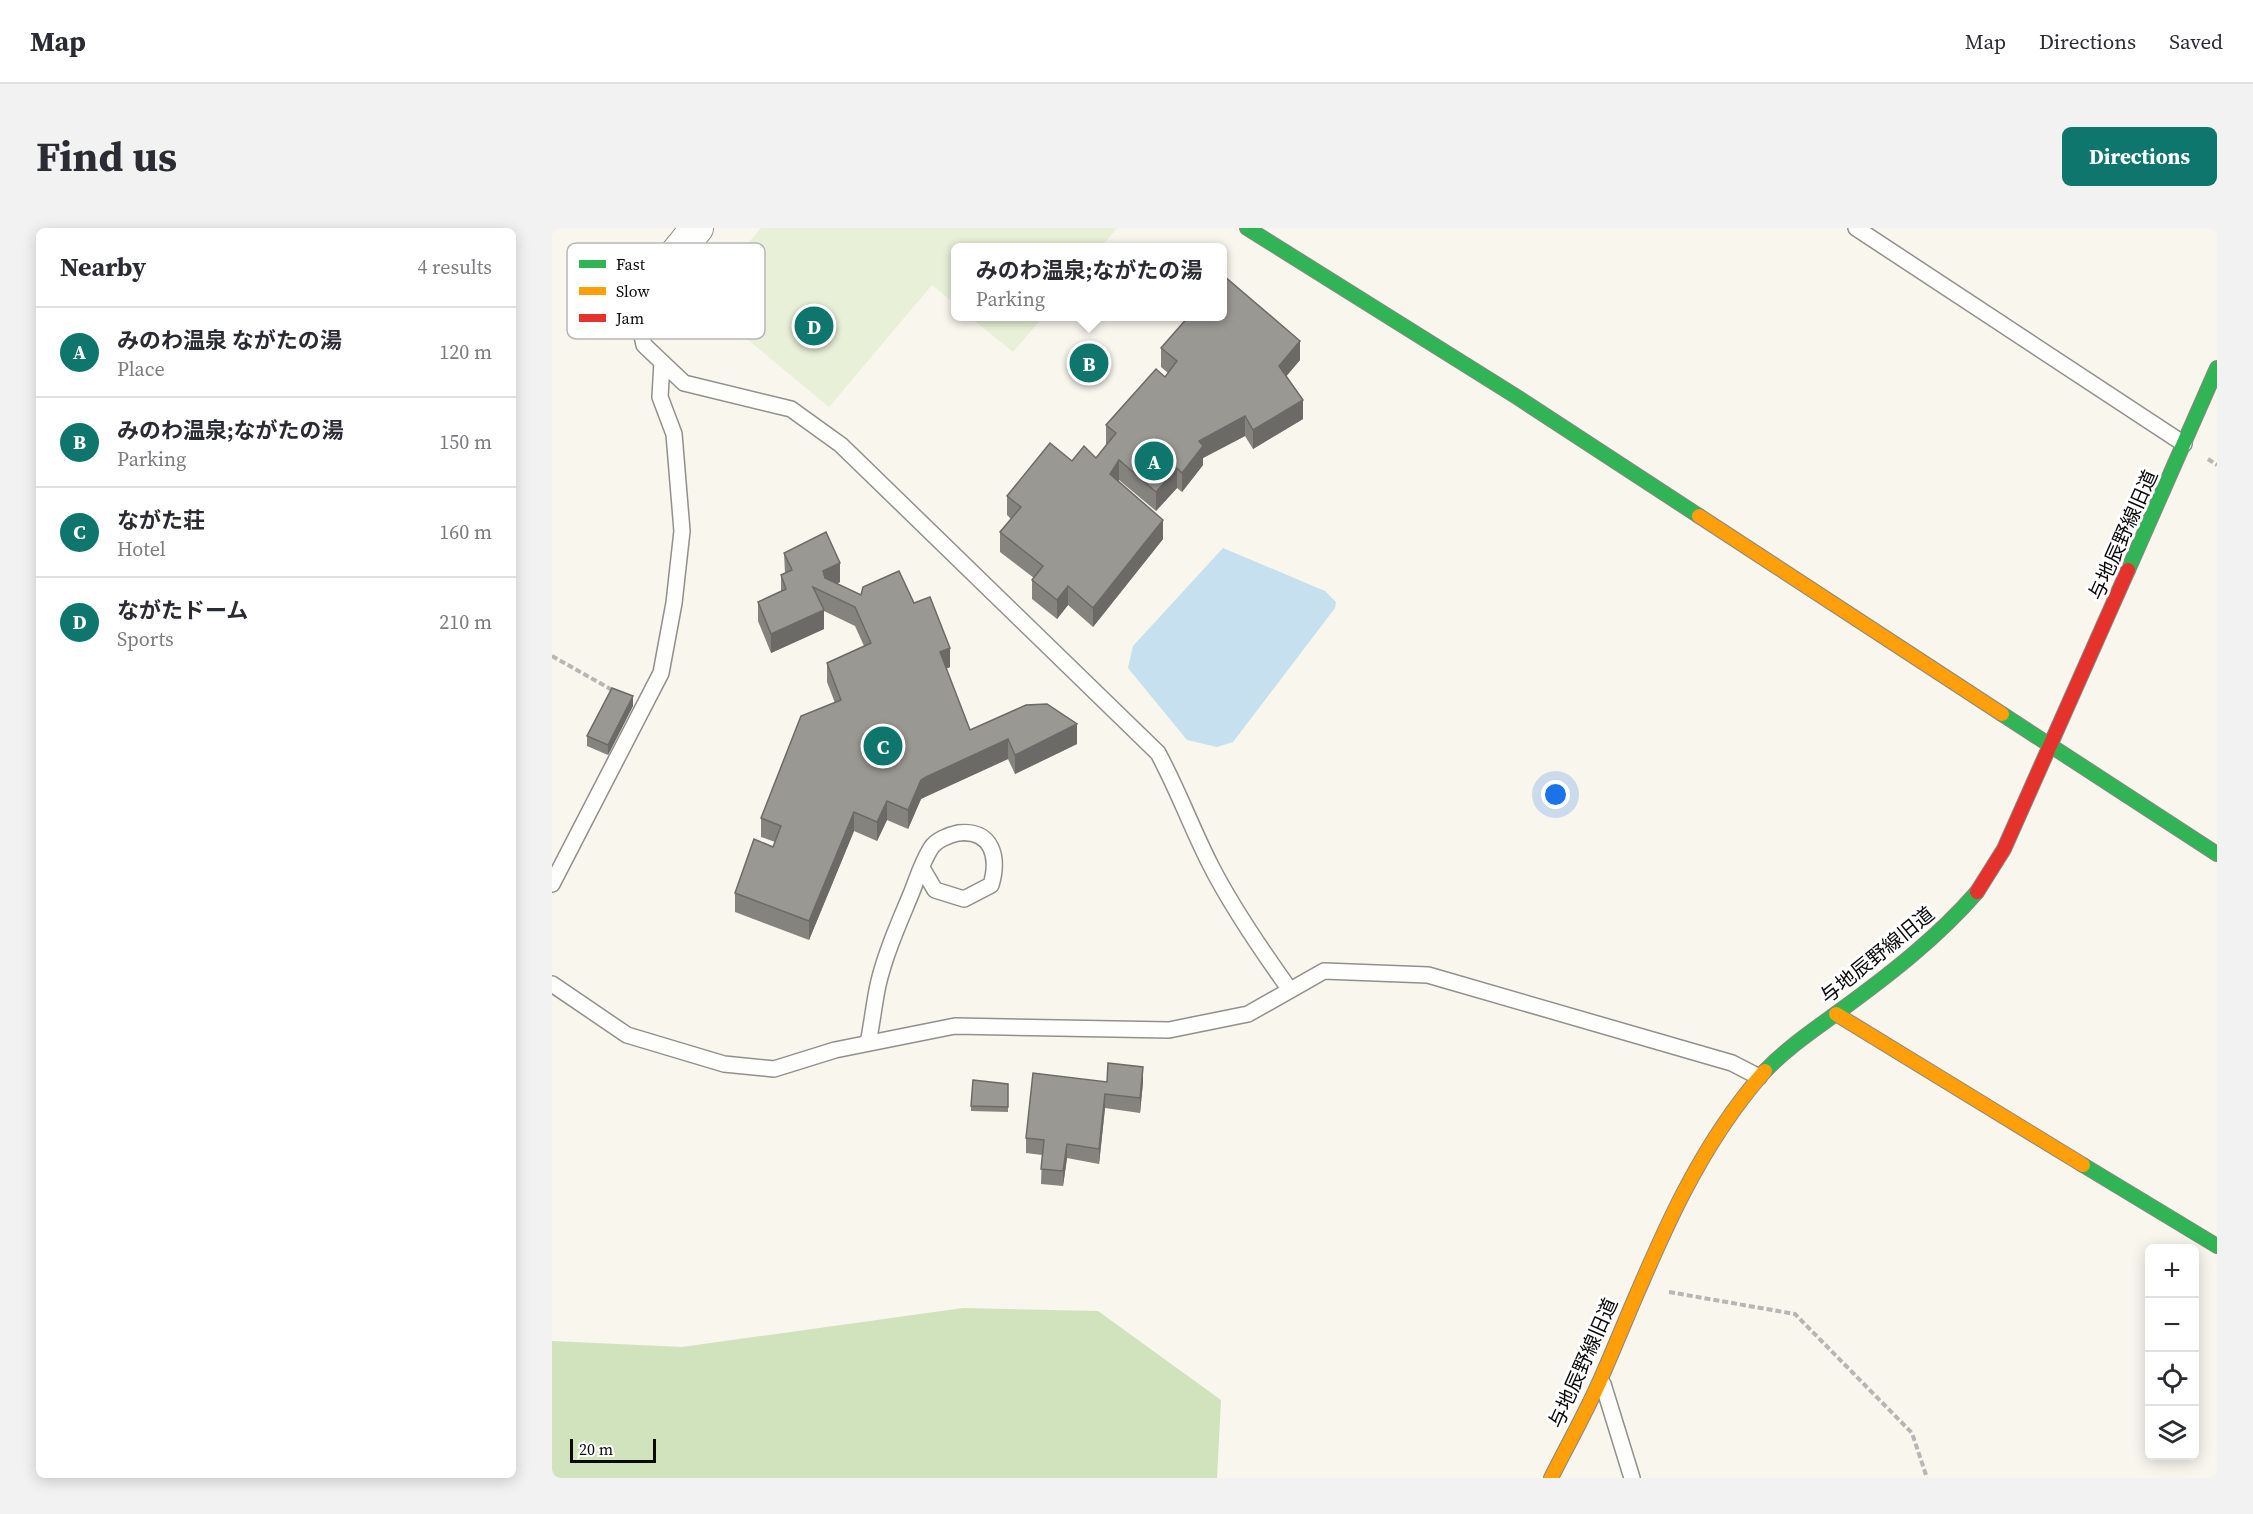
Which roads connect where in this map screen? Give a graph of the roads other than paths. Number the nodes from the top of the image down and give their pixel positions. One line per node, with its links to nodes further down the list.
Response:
1 (697, 228): 4 (street)
2 (1248, 228): 9 (street)
3 (1856, 228): 8 (lane)
4 (685, 243)
5 (643, 339): 6 (lane)
6 (662, 362): 12 (lane); 14 (lane)
7 (2217, 368): 8 (street, 与地辰野線旧道)
8 (2184, 444): 9 (street, 与地辰野線旧道)
9 (2051, 746): 10 (street); 15 (street, 与地辰野線旧道)
10 (2217, 854)
11 (922, 868): 11 (lane); 16 (lane)
12 (552, 884)
13 (552, 984): 16 (lane)
14 (1290, 990): 16 (lane); 17 (lane)
15 (1836, 1014): 17 (street, 与地辰野線旧道); 18 (street)
16 (868, 1043)
17 (1759, 1077): 19 (street, 与地辰野線旧道)
18 (2217, 1246)
19 (1601, 1378): 20 (street, 与地辰野線旧道); 21 (lane)
20 (1551, 1478)
21 (1632, 1478)

